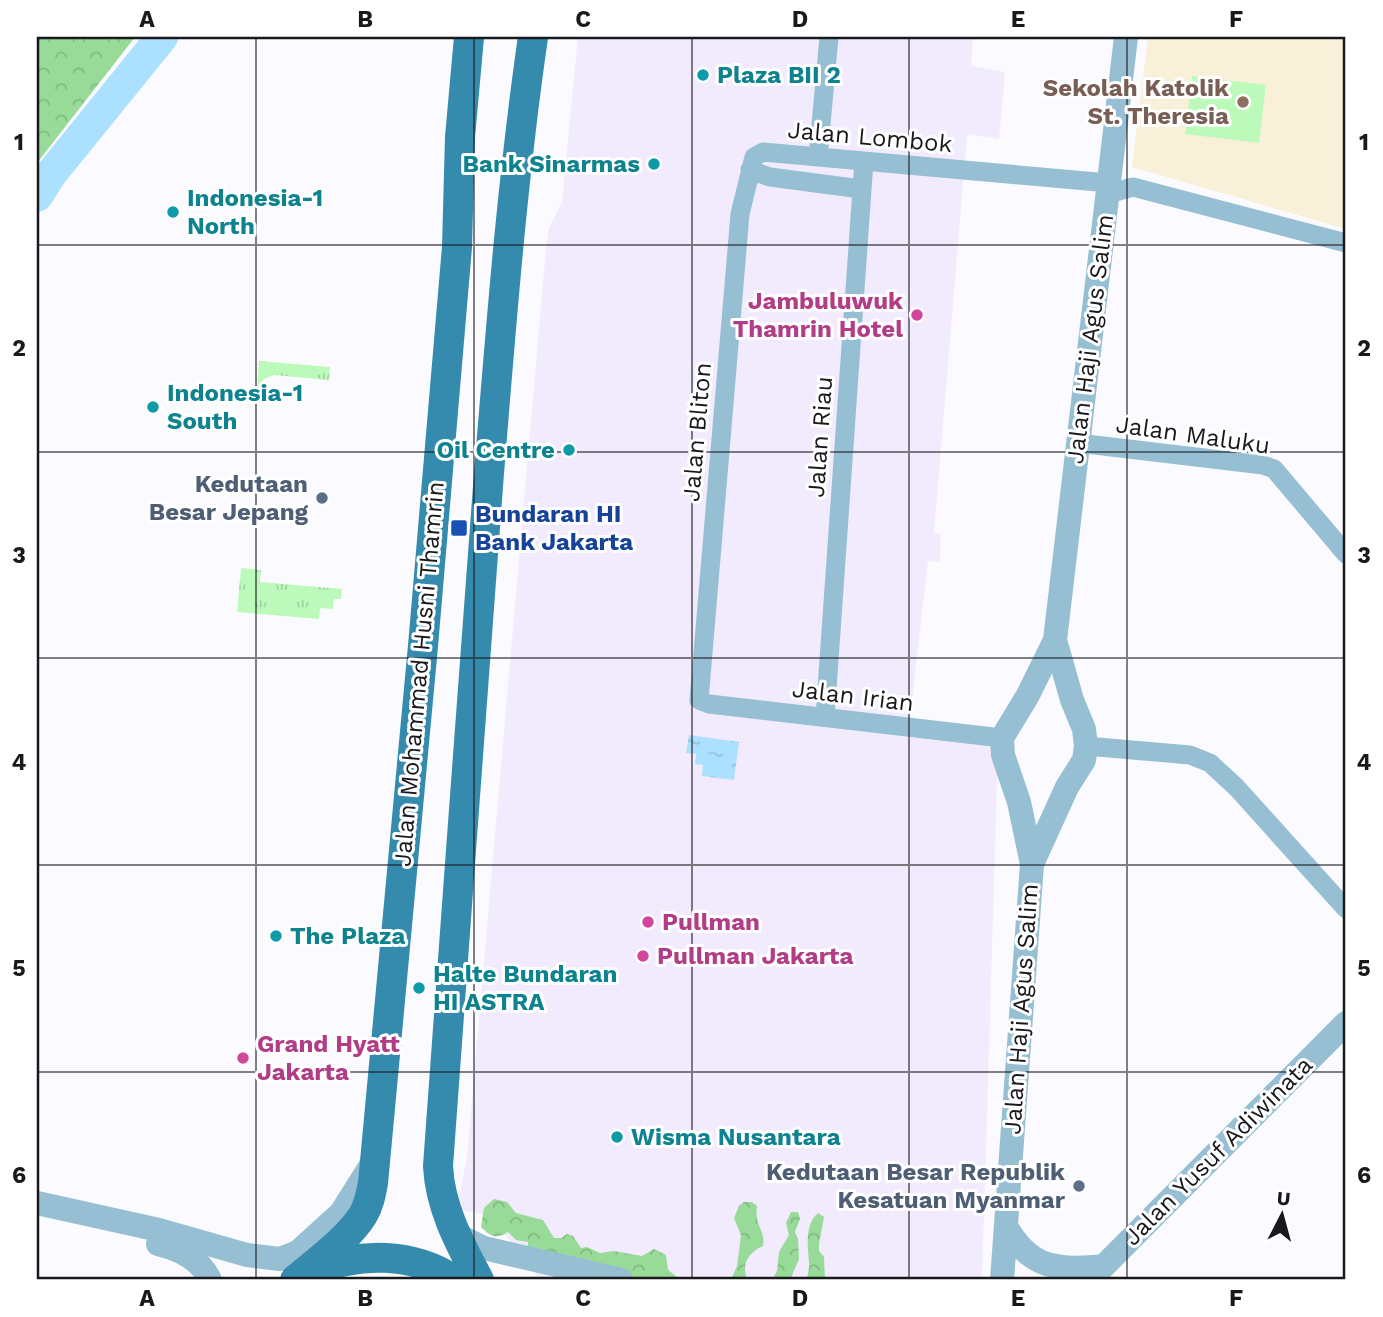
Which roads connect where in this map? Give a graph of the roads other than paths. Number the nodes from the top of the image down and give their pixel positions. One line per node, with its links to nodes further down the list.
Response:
1 (469, 37): 21 (main road, Jalan Mohammad Husni Thamrin)
2 (533, 37): 25 (main road)
3 (829, 37): 5 (street)
4 (1126, 37): 9 (street, Jalan Haji Agus Salim)
5 (818, 157): 6 (street, Jalan Lombok); 7 (street, Jalan Lombok)
6 (864, 162): 8 (street, Jalan Riau); 9 (street, Jalan Lombok)
7 (750, 170): 8 (street, Jalan Lombok); 14 (street, Jalan Bliton)
8 (862, 189): 15 (street, Jalan Riau)
9 (1108, 189): 10 (street, Jalan Lombok); 11 (street, Jalan Haji Agus Salim)
10 (1346, 243)
11 (1078, 443): 12 (street, Jalan Maluku); 13 (street, Jalan Haji Agus Salim)
12 (1346, 554)
13 (1055, 640): 16 (street, Jalan Haji Agus Salim); 17 (street, Jalan Haji Agus Salim)
14 (699, 700): 15 (street, Jalan Irian)
15 (825, 716): 16 (street, Jalan Irian)
16 (1002, 738): 18 (street, Jalan Haji Agus Salim)
17 (1086, 746): 18 (street, Jalan Haji Agus Salim); 19 (street)
18 (1032, 864): 24 (street, Jalan Haji Agus Salim)
19 (1346, 909)
20 (1346, 1023): 26 (street, Jalan Yusuf Adiwinata)
21 (377, 1156): 22 (street); 28 (main road, Jalan Mohammad Husni Thamrin)
22 (37, 1203)
23 (37, 1216): 27 (street)
24 (1006, 1226): 26 (street); 32 (street, Jalan Haji Agus Salim)
25 (457, 1235): 30 (main road); 31 (street)
26 (1097, 1273)
27 (211, 1280)
28 (295, 1280): 29 (main road)
29 (454, 1280)
30 (480, 1280)
31 (621, 1280)
32 (1003, 1280)

